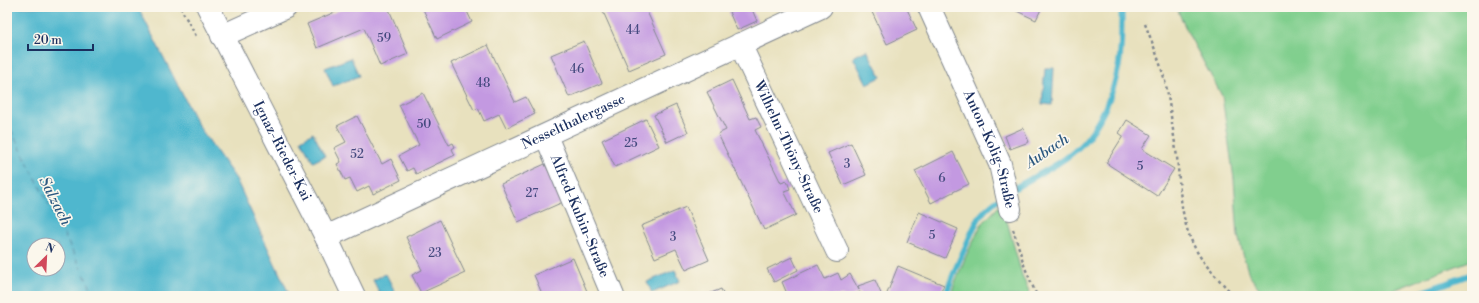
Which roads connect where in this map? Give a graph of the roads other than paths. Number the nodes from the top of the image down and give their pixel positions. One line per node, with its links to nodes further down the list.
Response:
1 (208, 7): 5 (street, Ignaz-Rieder-Kai)
2 (286, 7): 5 (street)
3 (821, 7): 6 (street, Nesselthalergasse)
4 (929, 7): 8 (street, Anton-Kolig-Straße)
5 (222, 36): 9 (street, Ignaz-Rieder-Kai)
6 (740, 44): 7 (street, Nesselthalergasse); 10 (street, Wilhelm-Thöny-Straße)
7 (546, 136): 9 (street, Nesselthalergasse); 12 (street, Alfred-Kubin-Straße)
8 (1010, 209)
9 (326, 238): 11 (street, Ignaz-Rieder-Kai)
10 (837, 251)
11 (354, 296)
12 (613, 296)

